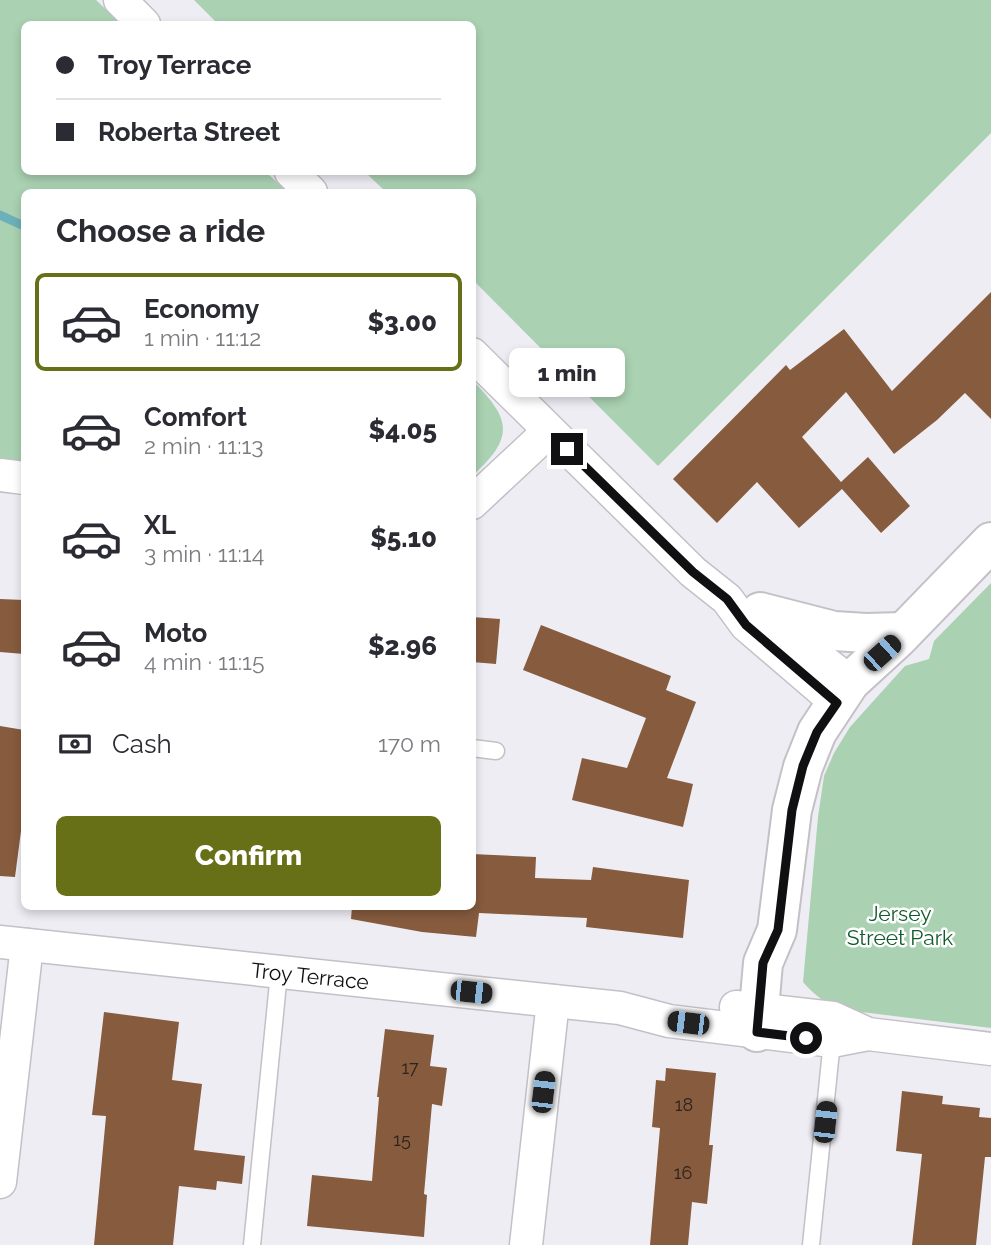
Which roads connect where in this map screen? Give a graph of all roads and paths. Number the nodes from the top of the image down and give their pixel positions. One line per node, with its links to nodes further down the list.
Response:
1 (120, 0): 2 (street)
2 (141, 21)
3 (293, 175): 4 (street)
4 (309, 189)
5 (476, 358): 6 (street)
6 (549, 431): 9 (street); 11 (street)
7 (0, 475): 8 (street)
8 (21, 478)
9 (476, 499)
10 (991, 542): 12 (street)
11 (744, 606): 12 (street); 13 (street)
12 (903, 632): 13 (street)
13 (844, 692): 19 (street)
14 (476, 748): 15 (lane)
15 (496, 751)
16 (13, 943): 17 (street, Troy Terrace); 23 (street)
17 (279, 973): 18 (street, Troy Terrace); 24 (lane)
18 (553, 1001): 19 (street, Troy Terrace); 25 (street)
19 (770, 1022): 20 (street, Troy Terrace); 21 (street, Troy Terrace)
20 (868, 1034): 21 (street, Troy Terrace); 22 (street, Troy Terrace)
21 (832, 1041): 26 (lane)
22 (991, 1049)
23 (0, 1182)
24 (252, 1245)
25 (526, 1245)
26 (811, 1245)

